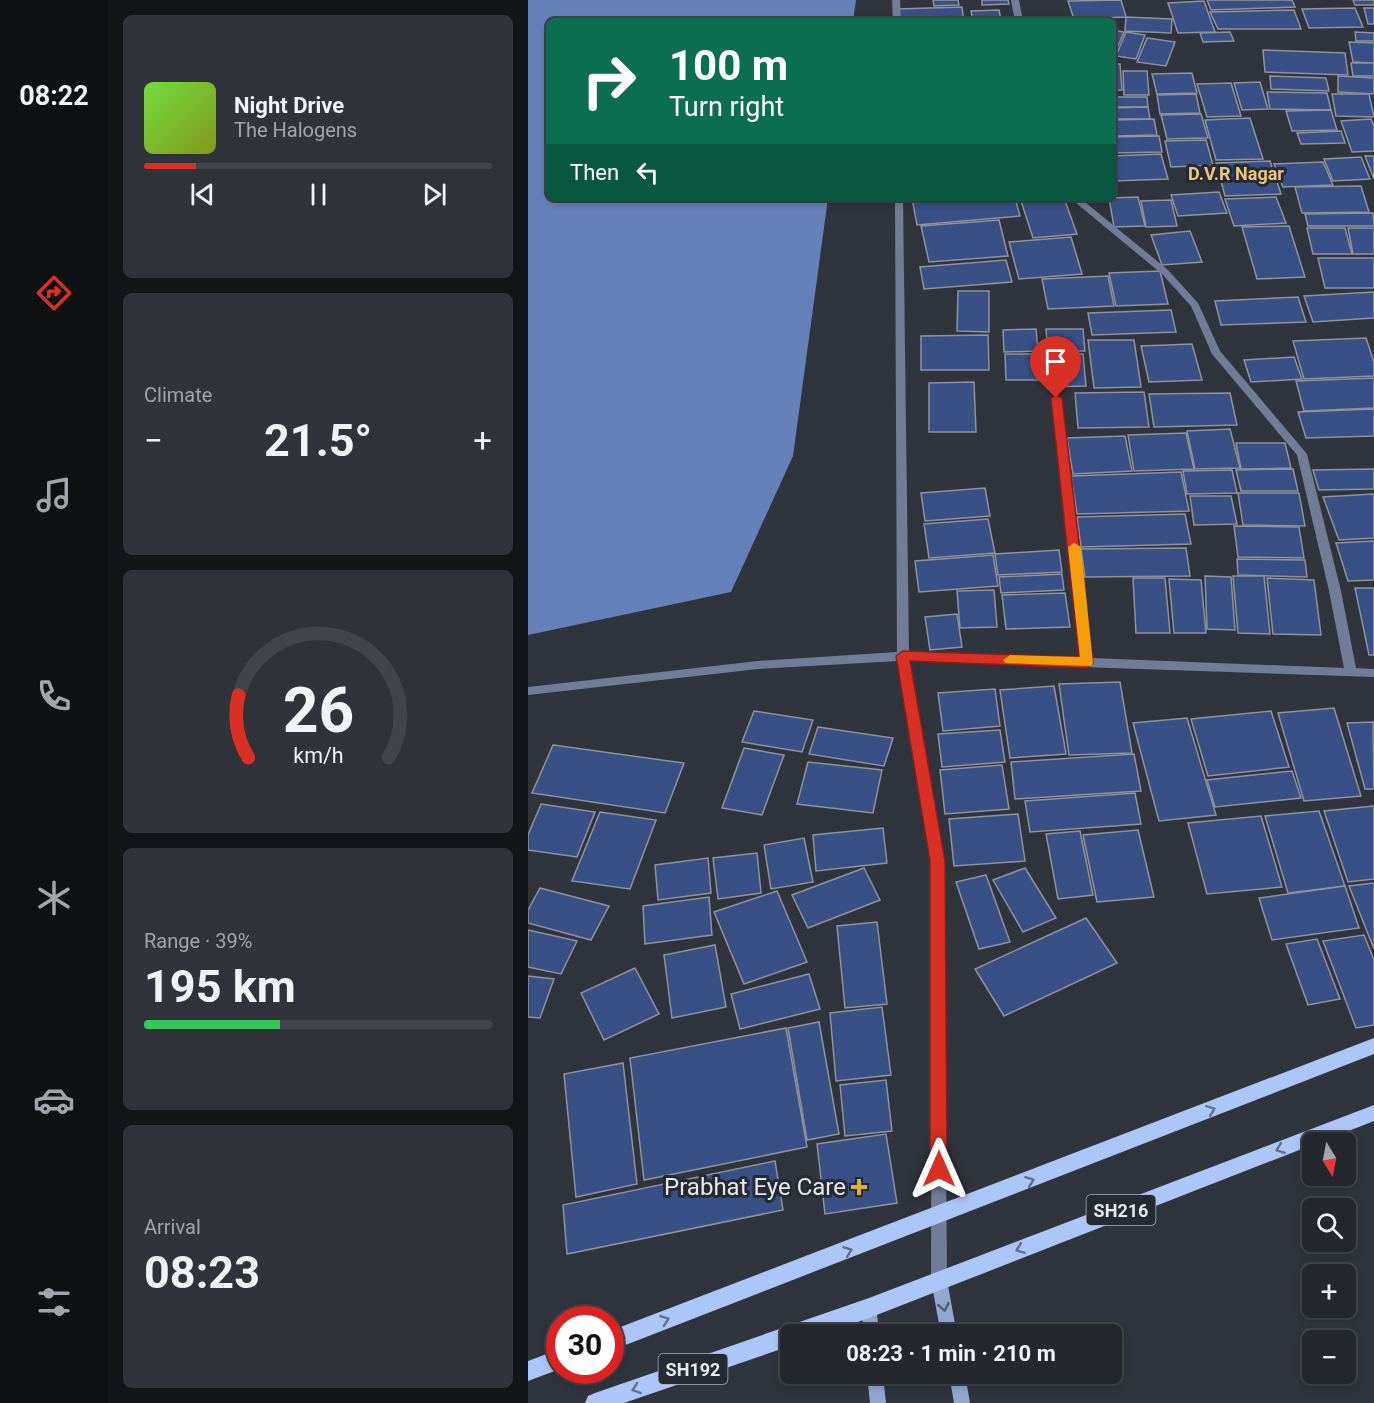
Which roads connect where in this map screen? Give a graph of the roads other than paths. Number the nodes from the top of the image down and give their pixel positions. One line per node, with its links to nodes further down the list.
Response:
1 (896, 0): 3 (street)
2 (1015, 0): 4 (street)
3 (897, 18)
4 (1018, 18)
5 (898, 201): 8 (street)
6 (1078, 201): 10 (street)
7 (1056, 398): 9 (street)
8 (903, 656): 9 (street); 12 (street); 15 (street)
9 (1087, 663): 10 (street)
10 (1351, 672): 11 (street)
11 (1374, 673)
12 (528, 691)
13 (1374, 1046): 15 (main road, SH192, one-way to 13)
14 (1374, 1113): 16 (main road, SH216, one-way to 16)
15 (939, 1216): 16 (street); 21 (main road, SH192, one-way to 15)
16 (939, 1280): 17 (main road, SH216); 20 (main road, one-way to 20)
17 (869, 1308): 18 (main road, SH192); 19 (main road)
18 (823, 1324)
19 (871, 1324)
20 (947, 1324)
21 (624, 1336)
22 (780, 1339): 27 (main road, SH192, one-way to 27)
23 (546, 1364): 24 (main road)
24 (528, 1371)
25 (876, 1384): 28 (main road)
26 (959, 1384): 29 (main road)
27 (595, 1403)
28 (878, 1403)
29 (962, 1403)

